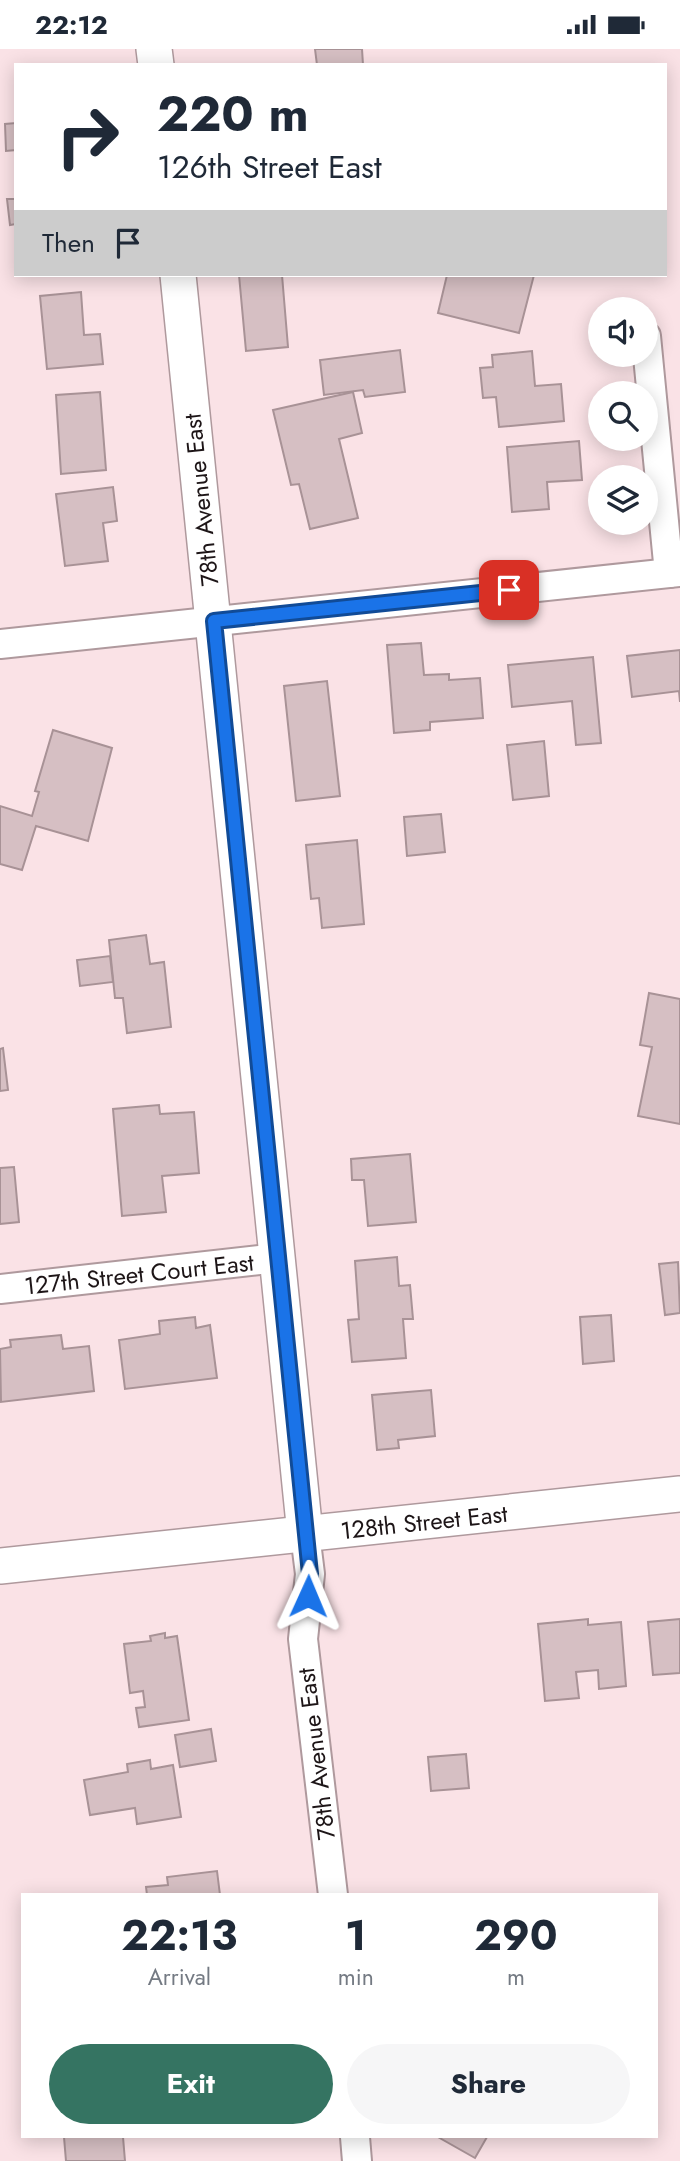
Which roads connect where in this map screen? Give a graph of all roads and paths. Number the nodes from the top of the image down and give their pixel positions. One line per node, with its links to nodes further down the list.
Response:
1 (178, 277): 4 (street, 78th Avenue East)
2 (650, 367): 3 (street)
3 (675, 572): 4 (street)
4 (214, 621): 5 (street); 6 (street, 78th Avenue East)
5 (0, 645)
6 (277, 1258): 7 (street, 127th Street Court East); 9 (street, 78th Avenue East)
7 (0, 1289)
8 (680, 1494): 9 (street, 128th Street East)
9 (306, 1534): 10 (street, 128th Street East); 11 (street, 78th Avenue East)
10 (0, 1566)
11 (332, 1893)
12 (355, 2138): 13 (street)
13 (358, 2161)

